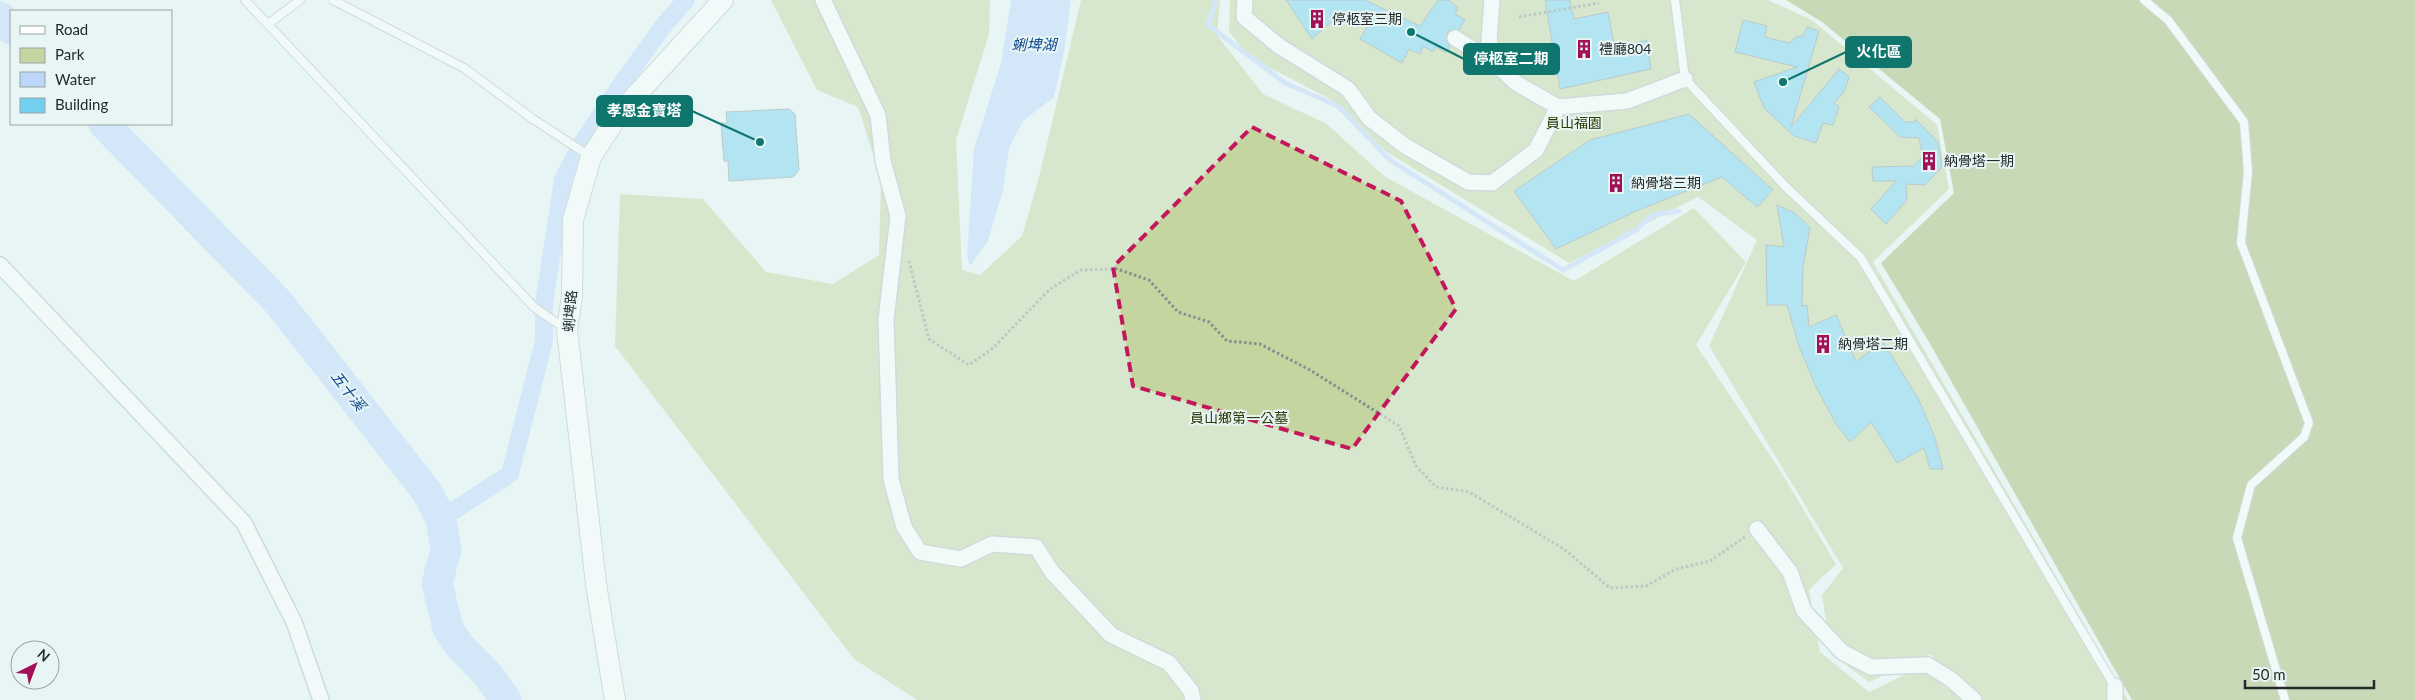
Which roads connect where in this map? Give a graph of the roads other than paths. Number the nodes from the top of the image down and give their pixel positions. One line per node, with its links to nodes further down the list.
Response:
1 (245, 0): 10 (lane)
2 (300, 0): 10 (lane)
3 (333, 0): 15 (lane)
4 (723, 0): 15 (street, 蜊埤路)
5 (823, 0): 22 (street)
6 (1245, 0): 14 (street)
7 (1492, 0): 12 (street)
8 (1675, 0): 13 (lane)
9 (2144, 0): 25 (lane)
10 (268, 24): 17 (lane)
11 (1455, 38): 12 (street)
12 (1496, 64): 14 (street)
13 (1684, 80): 14 (street); 19 (lane)
14 (1558, 107)
15 (591, 157): 17 (street, 蜊埤路)
16 (0, 265): 20 (street)
17 (567, 330): 21 (street, 蜊埤路)
18 (1757, 529): 23 (street)
19 (2115, 693): 24 (lane)
20 (320, 700)
21 (615, 700)
22 (1194, 700)
23 (1974, 700)
24 (2122, 700)
25 (2285, 700)

